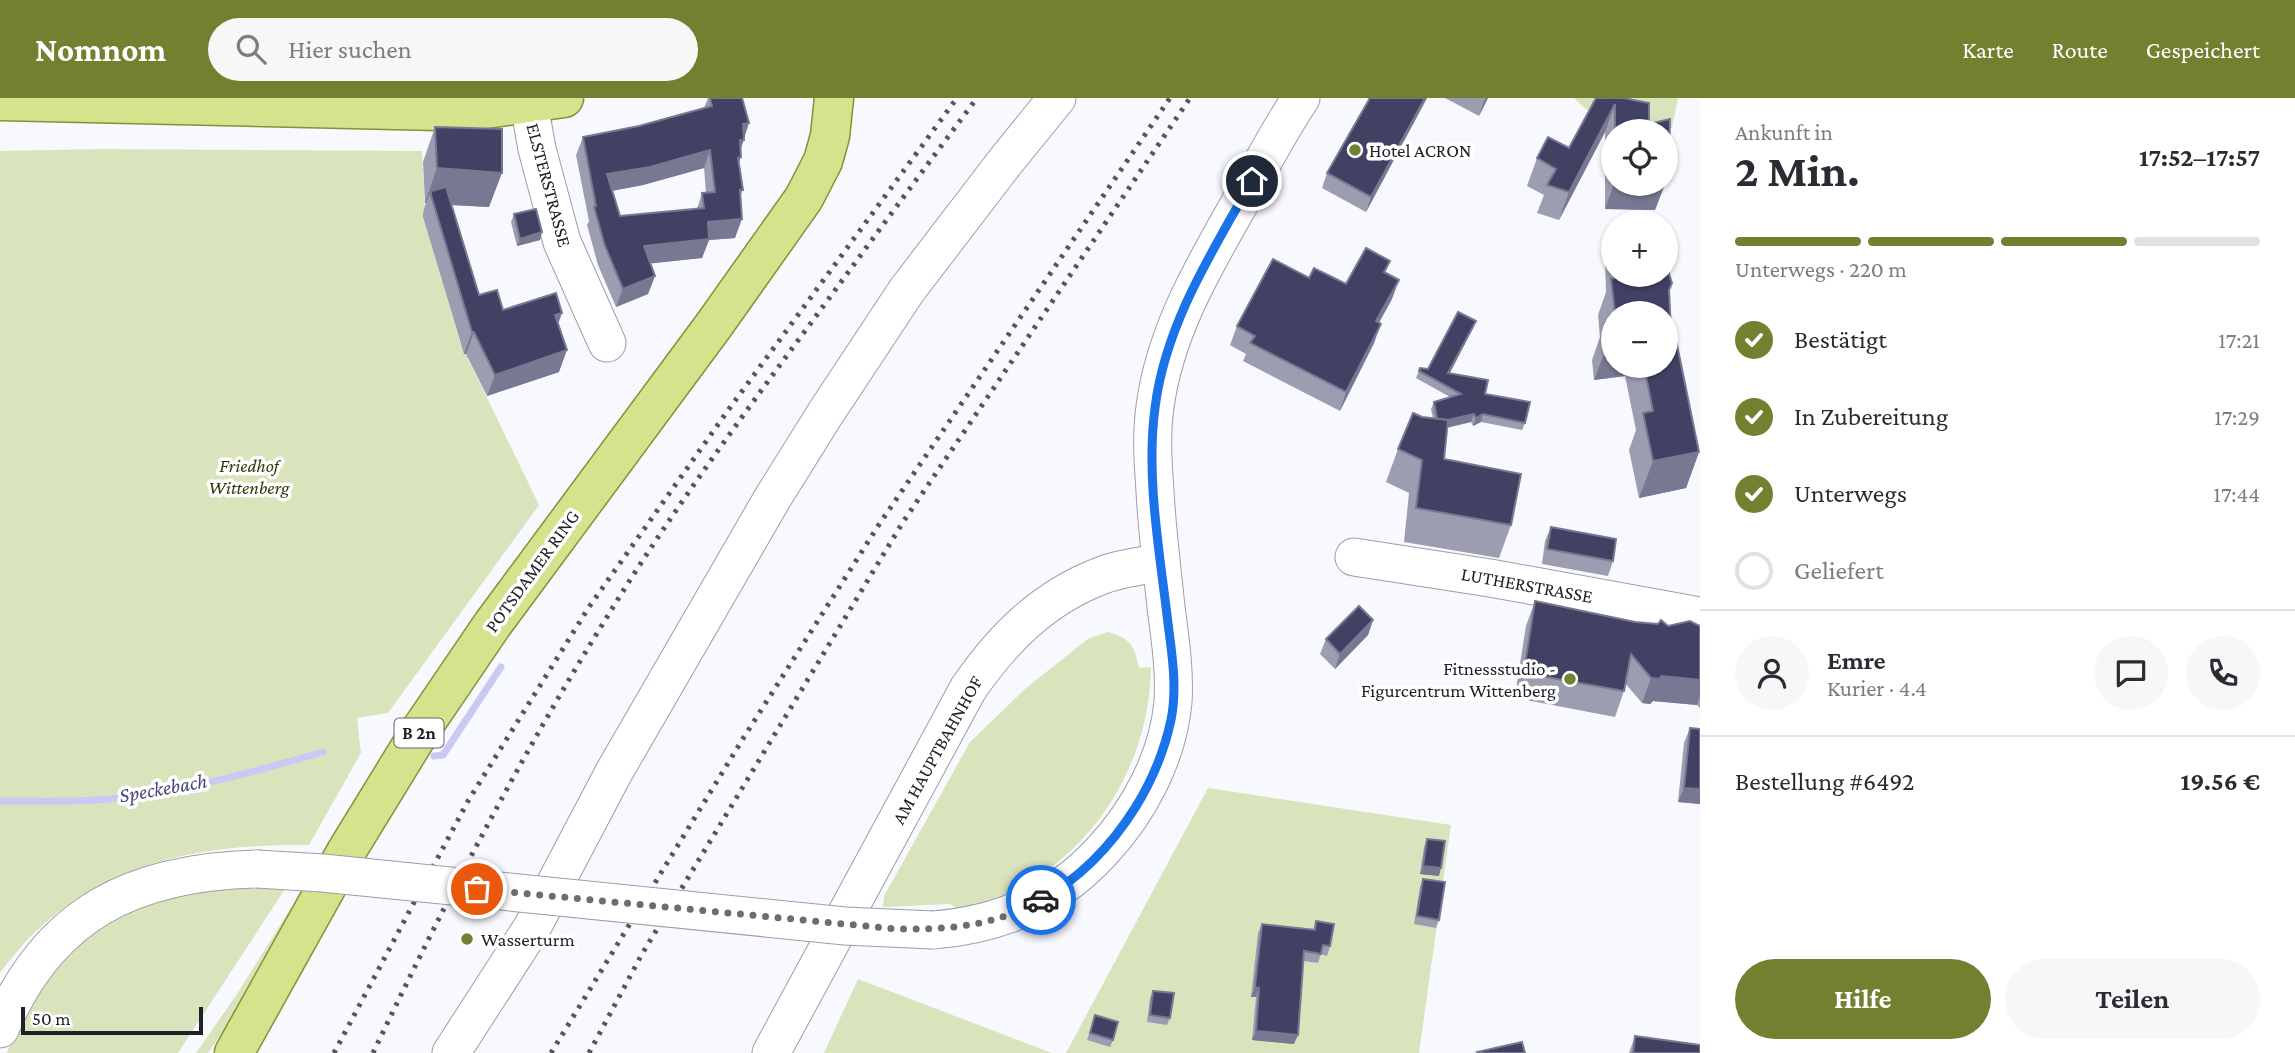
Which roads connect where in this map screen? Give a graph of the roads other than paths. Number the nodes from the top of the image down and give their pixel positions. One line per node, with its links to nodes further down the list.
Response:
1 (834, 98): 11 (main road, POTSDAMER RING / B 2n)
2 (1057, 98): 12 (street)
3 (1301, 98): 8 (street)
4 (0, 101): 5 (main road)
5 (546, 101): 6 (street, ELSTERSTRASSE)
6 (607, 343)
7 (1354, 557): 9 (street, LUTHERSTRASSE)
8 (1161, 563): 10 (street, bridge); 13 (street, AM HAUPTBAHNHOF)
9 (1700, 616)
10 (0, 1029)
11 (234, 1053)
12 (451, 1053)
13 (771, 1053)

